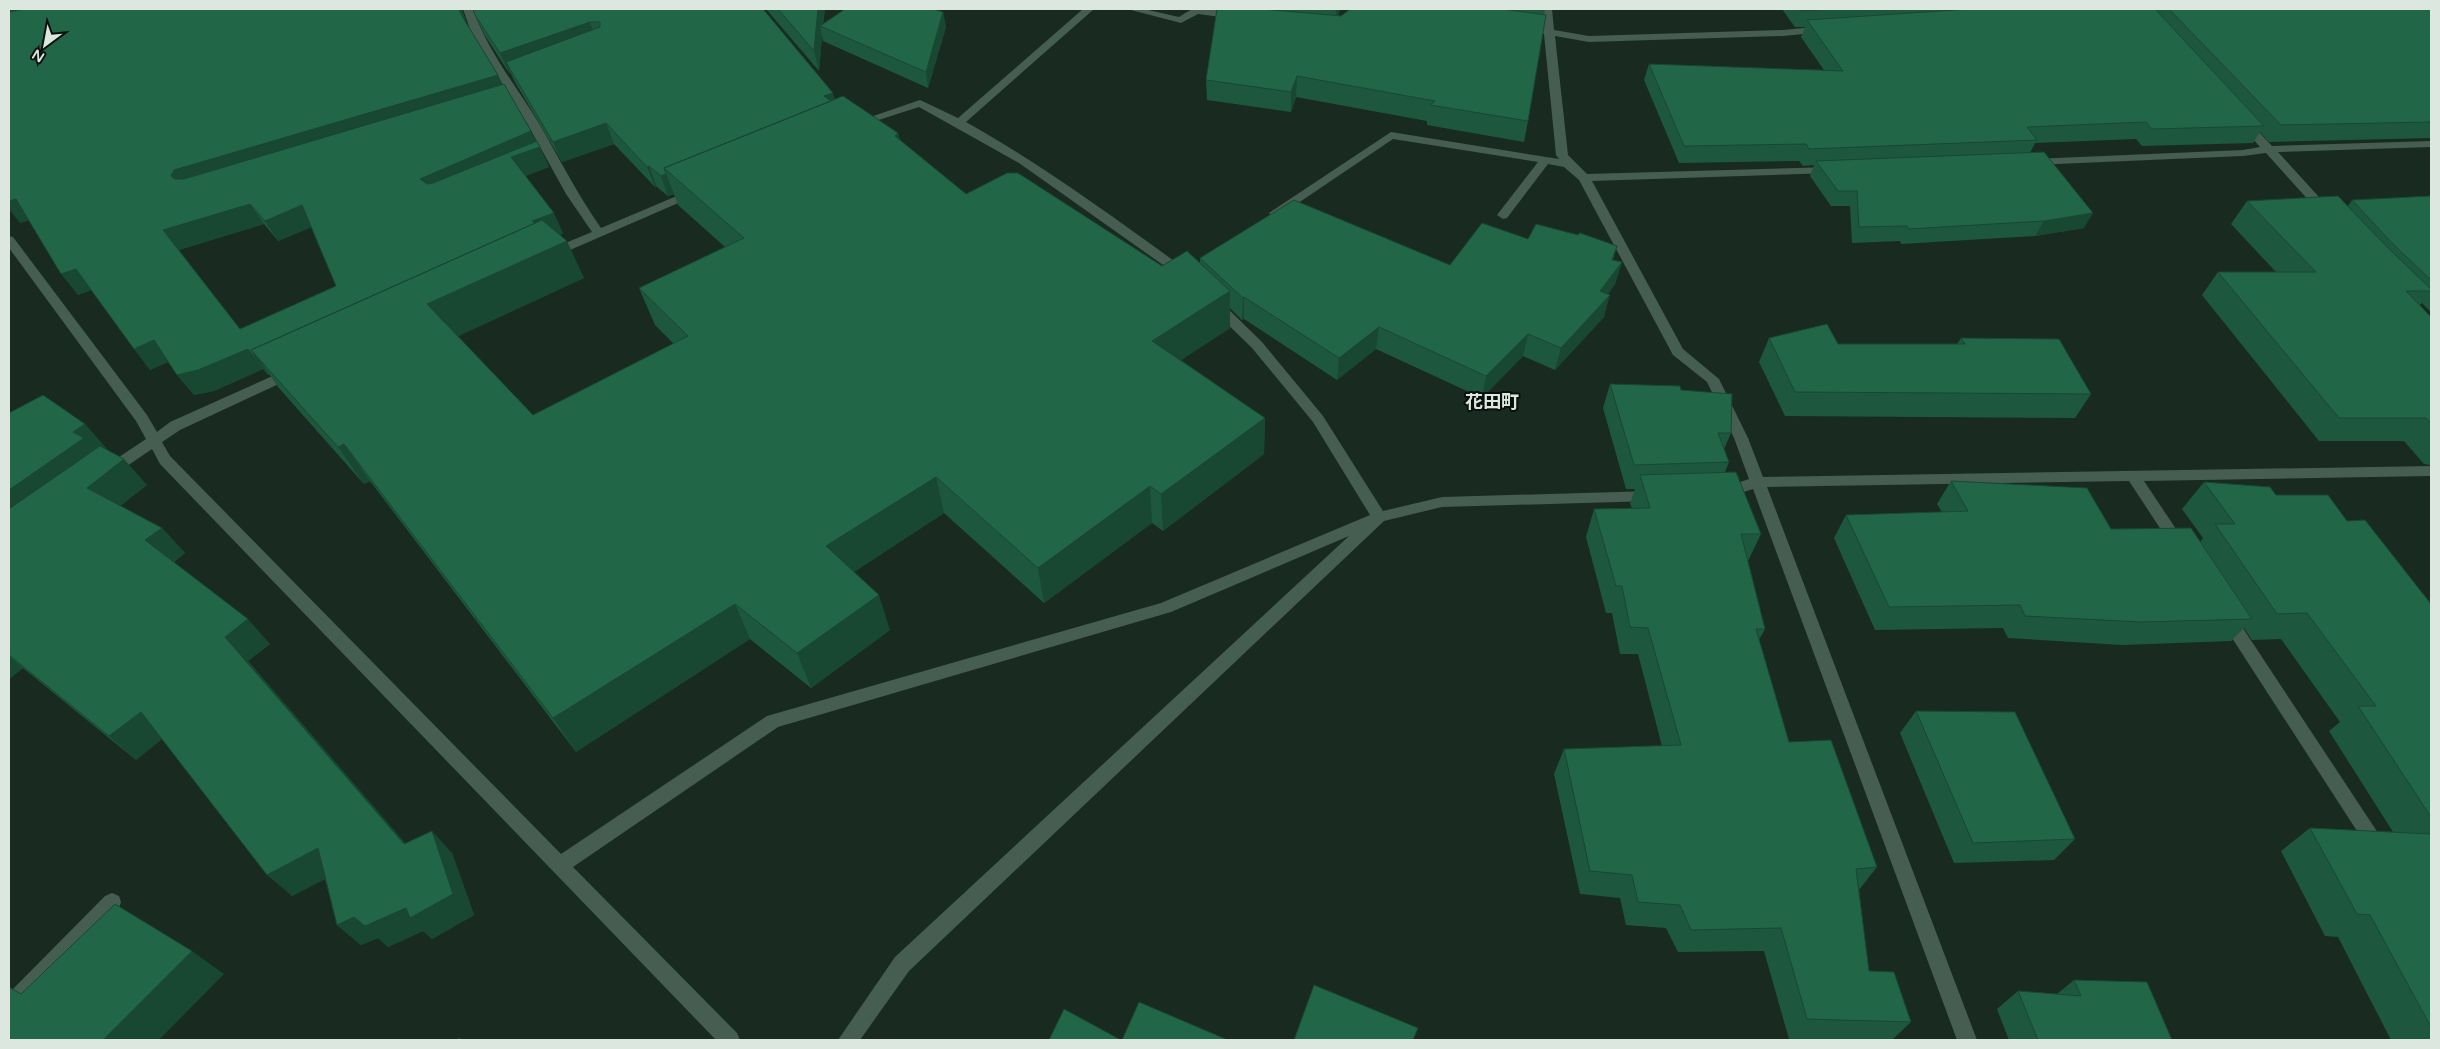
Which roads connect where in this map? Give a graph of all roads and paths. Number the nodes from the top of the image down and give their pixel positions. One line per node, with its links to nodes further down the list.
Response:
1 (468, 9): 23 (street)
2 (1089, 9): 10 (street)
3 (1132, 9): 5 (street)
4 (1547, 9): 8 (street)
5 (1247, 17)
6 (1529, 28): 8 (street)
7 (1838, 28): 8 (street)
8 (1548, 31): 16 (street)
9 (2236, 114): 13 (street)
10 (960, 122): 11 (street); 26 (street)
11 (850, 123)
12 (2431, 144): 13 (street)
13 (2269, 149): 15 (street); 22 (street)
14 (1545, 162): 16 (street); 20 (street); 21 (street)
15 (2018, 163)
16 (1568, 164): 18 (street)
17 (1841, 170): 18 (street)
18 (1584, 178): 33 (street)
19 (709, 186): 23 (street)
20 (1503, 214)
21 (1267, 218)
22 (2336, 223)
23 (598, 232): 25 (street)
24 (9, 240): 29 (street)
25 (535, 261)
26 (1189, 274)
27 (1204, 293): 36 (street)
28 (301, 368): 29 (street)
29 (152, 440): 32 (street); 40 (street)
30 (2431, 470): 31 (street)
31 (2133, 476): 33 (street); 37 (street)
32 (98, 479)
33 (1757, 482): 34 (street); 45 (street)
34 (1713, 494)
35 (1665, 495): 36 (street)
36 (1379, 517): 40 (street); 44 (street)
37 (2188, 559)
38 (2215, 600): 39 (street)
39 (2374, 842)
40 (559, 866): 43 (street)
41 (112, 902): 42 (street)
42 (9, 1007)
43 (730, 1040)
44 (848, 1040)
45 (1967, 1040)

